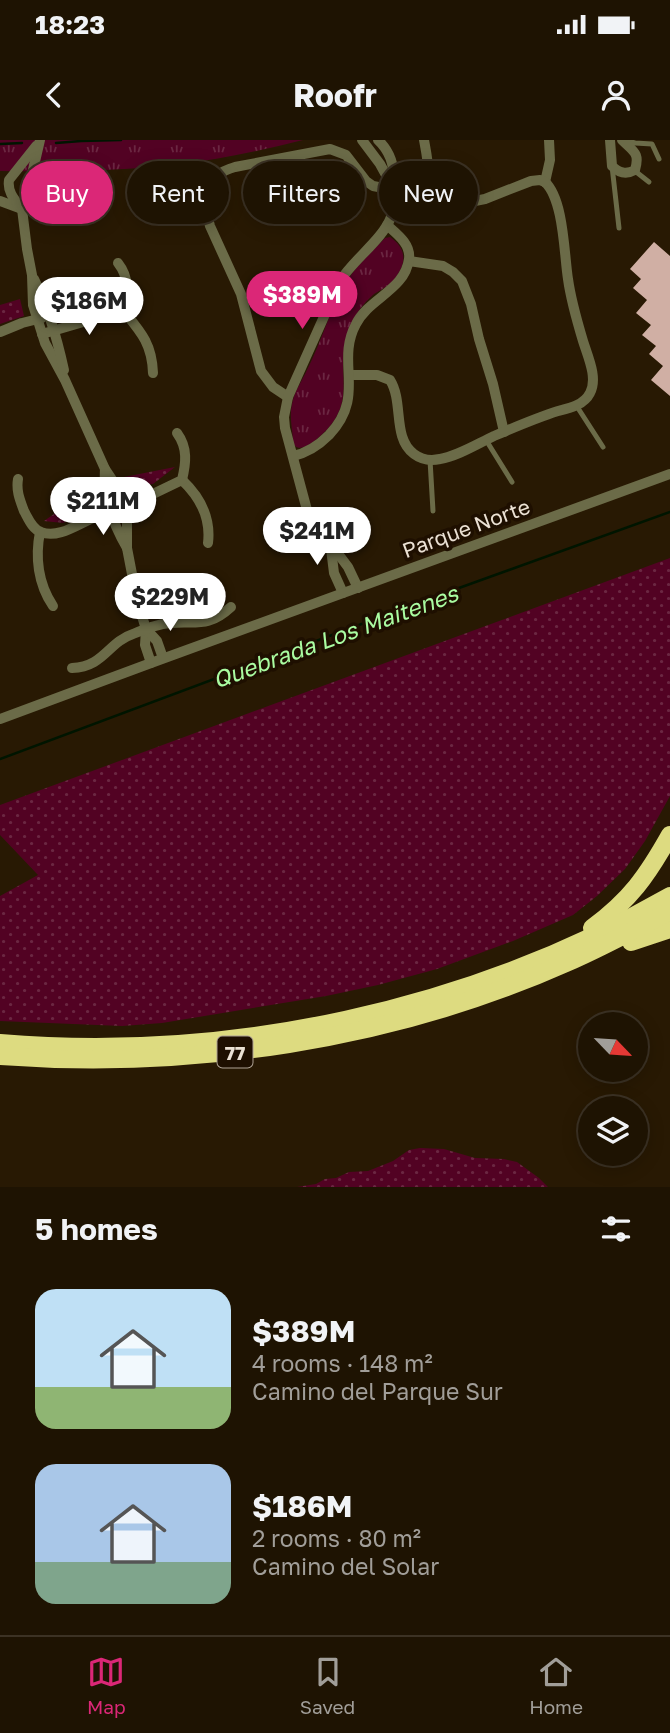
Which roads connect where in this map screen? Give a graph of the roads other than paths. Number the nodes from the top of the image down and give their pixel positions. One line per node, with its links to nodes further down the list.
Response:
1 (362, 140): 12 (street)
2 (378, 140): 10 (street)
3 (424, 140): 11 (street)
4 (549, 140): 15 (street)
5 (610, 140): 13 (street)
6 (623, 140): 8 (lane); 14 (street)
7 (39, 141): 9 (street); 18 (street)
8 (659, 159)
9 (35, 161)
10 (392, 161)
11 (429, 161)
12 (379, 162)
13 (612, 166): 14 (street); 25 (lane)
14 (635, 170): 16 (lane)
15 (545, 182): 19 (street); 39 (street)
16 (649, 182)
17 (379, 188): 38 (street)
18 (4, 192): 21 (street)
19 (478, 200)
20 (0, 201): 22 (street)
21 (21, 208)
22 (21, 209)
23 (23, 224): 28 (street)
24 (387, 225): 26 (street); 38 (street)
25 (619, 228)
26 (409, 261): 36 (street); 40 (street)
27 (118, 263): 29 (street)
28 (32, 275): 30 (street); 31 (street)
29 (122, 309): 32 (street); 35 (street)
30 (50, 316): 31 (street); 32 (street)
31 (36, 319): 33 (street); 34 (street)
32 (55, 331): 34 (street); 37 (street)
33 (0, 332)
34 (42, 334): 37 (street)
35 (153, 373)
36 (350, 375): 44 (street); 45 (street)
37 (65, 380): 46 (street)
38 (288, 397): 44 (street)
39 (576, 405): 40 (street); 43 (lane)
40 (504, 432): 42 (street)
41 (177, 433): 49 (street)
42 (486, 440): 45 (street); 50 (lane)
43 (603, 447)
44 (293, 456): 57 (street)
45 (430, 460): 53 (lane)
46 (105, 469): 51 (street); 52 (street)
47 (670, 474): 58 (street, Parque Norte)
48 (18, 479): 54 (street)
49 (182, 480): 51 (street); 55 (street)
50 (512, 482)
51 (123, 504): 52 (street); 56 (street)
52 (110, 507): 54 (street); 56 (street)
53 (433, 511)
54 (40, 532): 60 (street)
55 (208, 544)
56 (127, 548): 62 (street)
57 (331, 549): 58 (street); 59 (street)
58 (358, 587): 59 (street, Parque Norte)
59 (343, 593): 63 (street, Parque Norte)
60 (53, 606)
61 (231, 607): 62 (street)
62 (146, 629): 63 (street); 64 (street); 65 (street)
63 (163, 658): 64 (street, Parque Norte)
64 (151, 663): 66 (street, Parque Norte)
65 (72, 668)
66 (0, 719)
67 (670, 835): 71 (highway)
68 (670, 896): 71 (highway, 77)
69 (670, 911): 72 (highway, 77)
70 (670, 929): 72 (highway)
71 (548, 956): 73 (highway, 77)
72 (565, 964): 74 (highway, 77)
73 (0, 1042)
74 (0, 1056)

